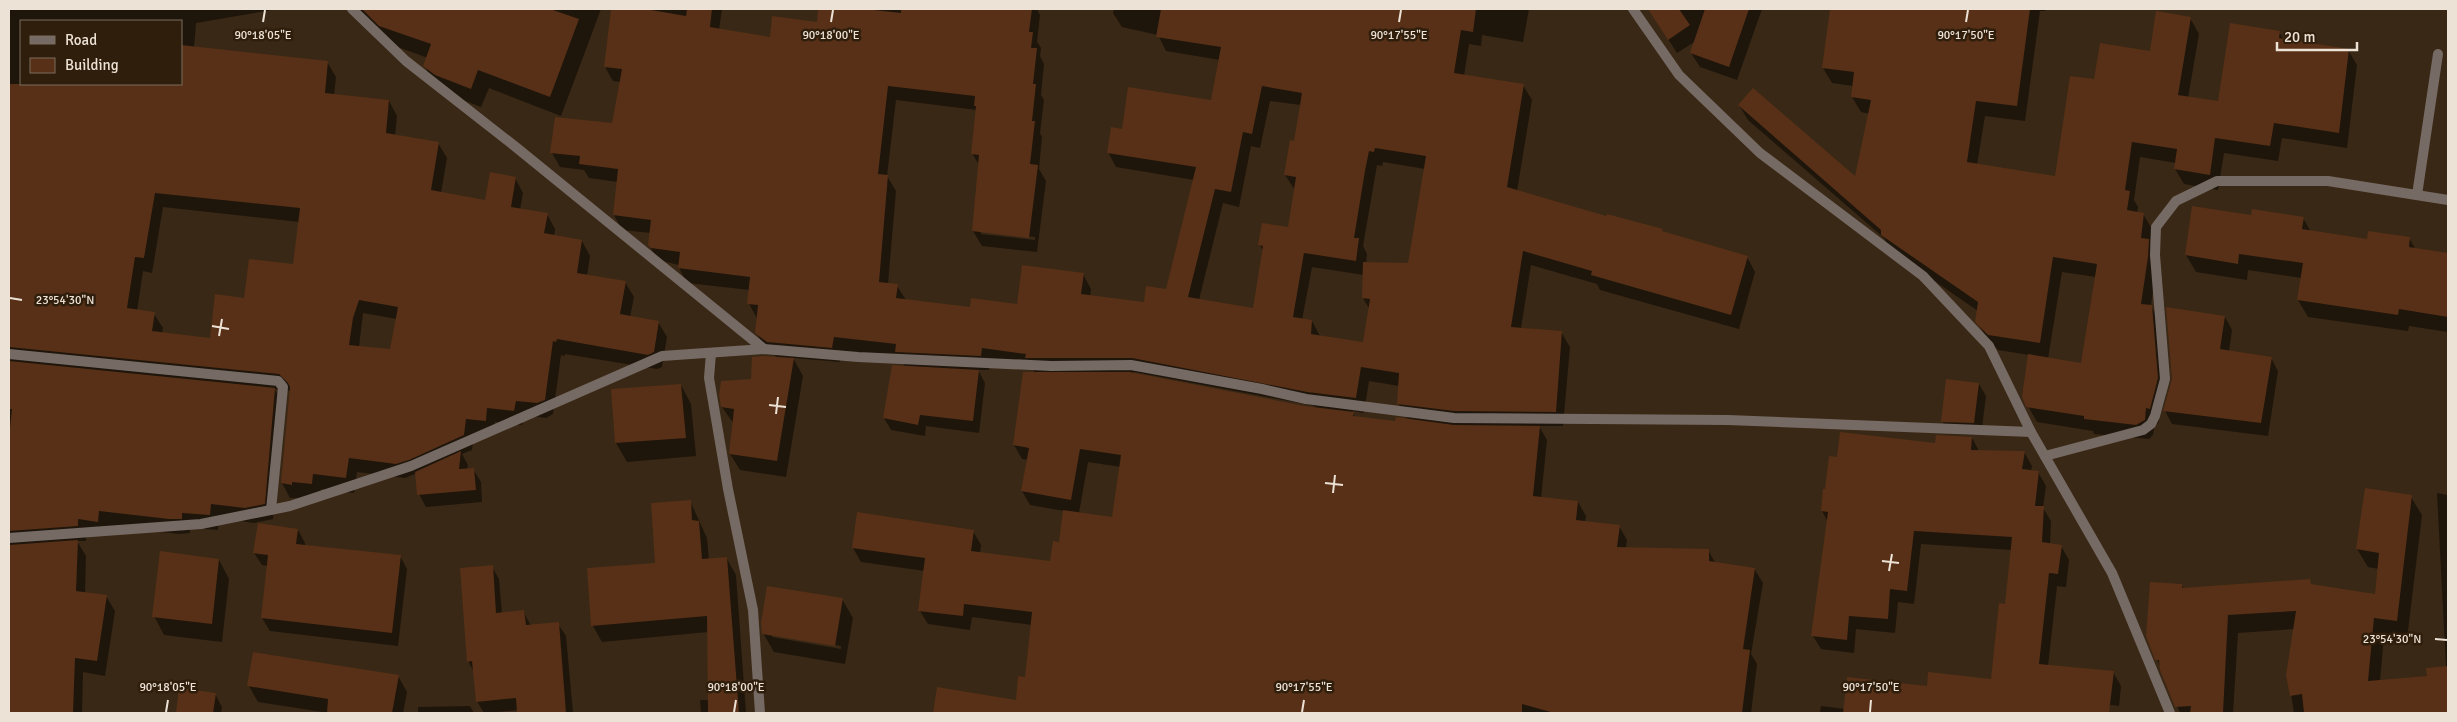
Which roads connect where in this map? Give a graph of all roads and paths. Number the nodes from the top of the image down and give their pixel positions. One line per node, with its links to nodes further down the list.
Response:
1 (1633, 9): 9 (street)
2 (354, 10): 6 (street)
3 (2438, 54): 4 (street)
4 (2417, 196): 5 (street); 10 (street)
5 (2448, 200)
6 (764, 349): 7 (street); 9 (street)
7 (711, 353): 11 (street); 13 (street)
8 (9, 354): 11 (street)
9 (2031, 432): 10 (street)
10 (2045, 456): 14 (street)
11 (271, 510): 12 (street)
12 (9, 538)
13 (760, 713)
14 (2170, 713)

